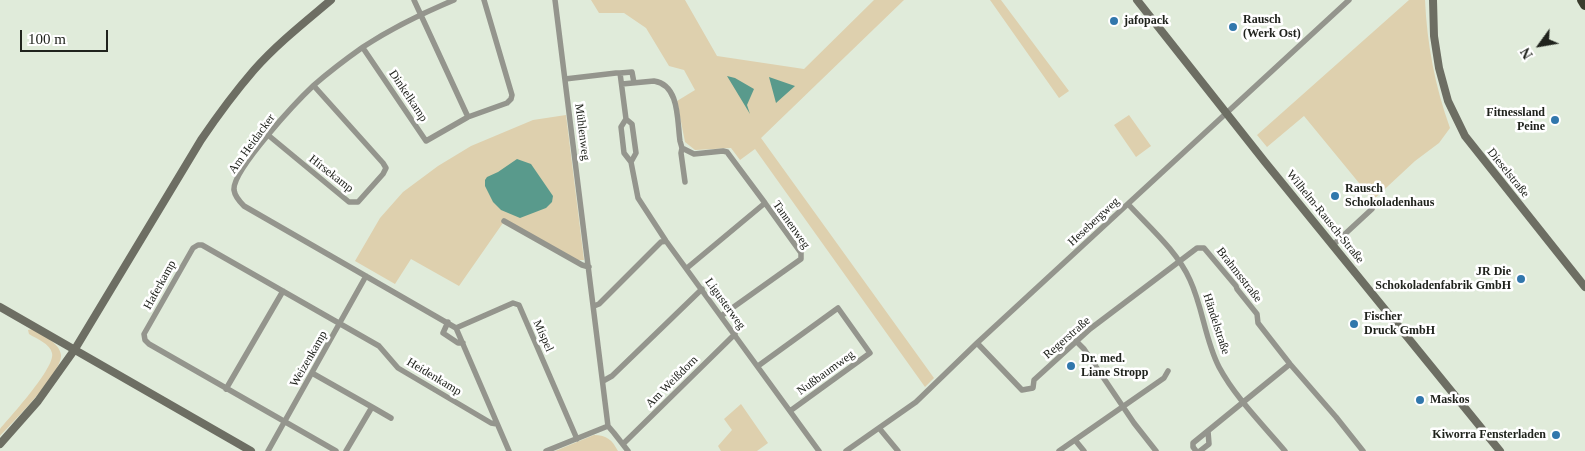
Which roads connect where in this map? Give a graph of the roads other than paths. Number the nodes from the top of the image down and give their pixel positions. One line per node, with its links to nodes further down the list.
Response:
1 (331, 0): 48 (street)
2 (414, 0): 11 (street)
3 (454, 0): 11 (street, Am Heidacker)
4 (484, 0): 19 (street, Dinkelkamp)
5 (555, 0): 14 (street, Mühlenweg)
6 (1137, 0): 18 (street, Wilhelm-Rausch-Straße)
7 (1349, 0): 18 (street, Hesebergweg)
8 (1433, 0): 35 (street, Dieselstraße)
9 (1582, 0): 10 (highway)
10 (1585, 5)
11 (420, 14): 12 (street, Am Heidacker); 19 (street)
12 (363, 48): 17 (street, Am Heidacker); 19 (street, Dinkelkamp)
13 (620, 73): 14 (street); 15 (street); 16 (street, Ligusterweg)
14 (565, 80): 32 (street, Mühlenweg)
15 (634, 83): 16 (street); 22 (street)
16 (622, 84): 20 (street, Ligusterweg)
17 (314, 86): 21 (street, Am Heidacker); 21 (street, Hirsekamp)
18 (1226, 113): 26 (street, Hesebergweg); 30 (street, Wilhelm-Rausch-Straße)
19 (468, 117)
20 (626, 119): 23 (street, Ligusterweg); 23 (street, Ligusterweg)
21 (268, 136): 34 (street, Am Heidacker)
22 (682, 148): 24 (street); 25 (street)
23 (631, 162): 29 (street, Ligusterweg)
24 (685, 182)
25 (765, 203): 33 (street, Tannenweg); 40 (street, Tannenweg)
26 (1128, 204): 31 (street, Händelstraße); 47 (street, Hesebergweg)
27 (1372, 209): 30 (street)
28 (504, 222): 32 (street)
29 (666, 241): 33 (street, Ligusterweg); 38 (street)
30 (1333, 245): 85 (street, Wilhelm-Rausch-Straße)
31 (1179, 261): 45 (street, Regerstraße); 49 (street, Brahmsstraße); 55 (street, Händelstraße)
32 (589, 267): 38 (street, Mühlenweg)
33 (687, 268): 36 (street, Ligusterweg)
34 (366, 276): 41 (street, Am Heidacker); 42 (street, Weizenkamp)
35 (1585, 287)
36 (702, 289): 40 (street, Ligusterweg); 53 (street)
37 (283, 291): 42 (street, Haferkamp); 54 (street); 54 (street, Haferkamp)
38 (594, 306): 53 (street, Mühlenweg)
39 (0, 307): 48 (street)
40 (721, 316): 44 (street, Ligusterweg)
41 (448, 322): 43 (street, Am Heidacker); 46 (street)
42 (340, 324): 52 (street, Weizenkamp); 61 (street, Heidenkamp)
43 (456, 328): 46 (street, Am Heidacker); 65 (street, Mispel)
44 (735, 334): 50 (street, Ligusterweg); 68 (street, Am Weißdorn)
45 (1076, 341): 47 (street, Regerstraße); 57 (street)
46 (463, 343): 61 (street, Am Heidacker)
47 (977, 343): 63 (street, Hesebergweg)
48 (75, 349): 67 (street); 69 (street)
49 (1290, 364): 55 (street); 84 (street, Brahmsstraße)
50 (758, 366): 58 (street, Ligusterweg); 58 (street, Nußbaumweg)
51 (1168, 371): 57 (street)
52 (312, 373): 56 (street); 60 (street, Weizenkamp)
53 (603, 381): 62 (street, Mühlenweg)
54 (226, 389): 60 (street, Haferkamp)
55 (1244, 401): 64 (street); 83 (street, Händelstraße)
56 (372, 407): 59 (street); 72 (street)
57 (1123, 407): 66 (street); 81 (street)
58 (790, 411): 76 (street, Ligusterweg)
59 (391, 418)
60 (285, 422): 70 (street, Weizenkamp); 71 (street, Haferkamp)
61 (497, 424): 73 (street, Am Heidacker)
62 (608, 426): 65 (street); 68 (street)
63 (879, 428): 77 (street, Hesebergweg); 78 (street)
64 (1208, 430): 82 (street); 82 (street)
65 (577, 439): 74 (street)
66 (1075, 440): 79 (street); 80 (street)
67 (0, 444)
68 (623, 444): 75 (street)
69 (251, 451)
70 (268, 451)
71 (336, 451)
72 (346, 451)
73 (509, 451)
74 (548, 451)
75 (628, 451)
76 (819, 451)
77 (846, 451)
78 (898, 451)
79 (1059, 451)
80 (1084, 451)
81 (1156, 451)
82 (1198, 451)
83 (1285, 451)
84 (1363, 451)
85 (1500, 451)

